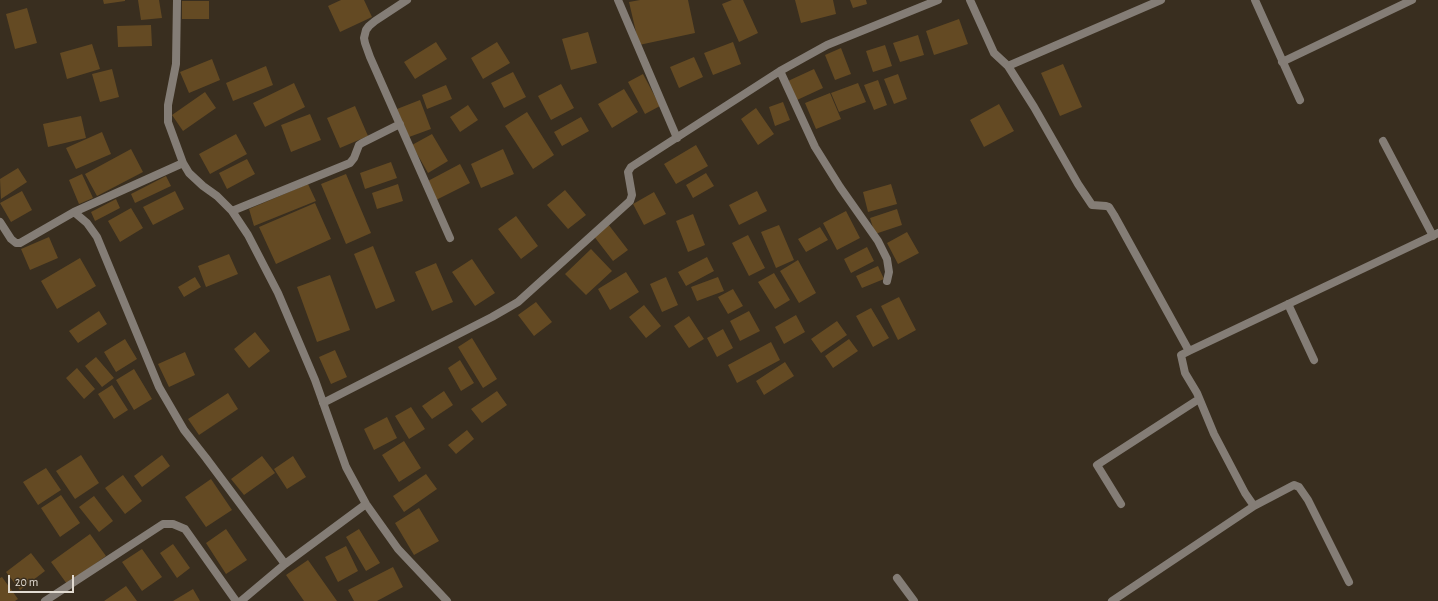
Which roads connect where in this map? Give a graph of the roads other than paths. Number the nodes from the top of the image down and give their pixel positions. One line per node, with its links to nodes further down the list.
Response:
1 (177, 0): 16 (street)
2 (407, 0): 13 (street)
3 (618, 0): 14 (street)
4 (938, 0): 11 (street)
5 (970, 0): 10 (street)
6 (1161, 0): 10 (street)
7 (1255, 0): 9 (street)
8 (1412, 0): 9 (street)
9 (1282, 62): 12 (street)
10 (1008, 66): 24 (street)
11 (780, 72): 14 (street); 22 (street)
12 (1300, 100)
13 (400, 124): 17 (street); 21 (street)
14 (677, 138): 27 (street)
15 (1383, 141): 20 (street)
16 (183, 163): 17 (street); 18 (street)
17 (232, 211): 27 (street)
18 (74, 212): 19 (street); 31 (street)
19 (0, 222)
20 (1435, 234): 23 (street)
21 (450, 238)
22 (887, 281)
23 (1288, 304): 24 (street); 25 (street)
24 (1189, 351): 26 (street)
25 (1314, 360)
26 (1199, 399): 29 (street); 30 (street)
27 (323, 402): 28 (street)
28 (366, 504): 31 (street); 37 (street)
29 (1121, 504)
30 (1254, 506): 33 (street); 39 (street)
31 (285, 564): 36 (street)
32 (897, 578): 38 (street)
33 (1349, 582)
34 (45, 601): 35 (street)
35 (236, 601)
36 (241, 601)
37 (447, 601)
38 (914, 601)
39 (1112, 601)

